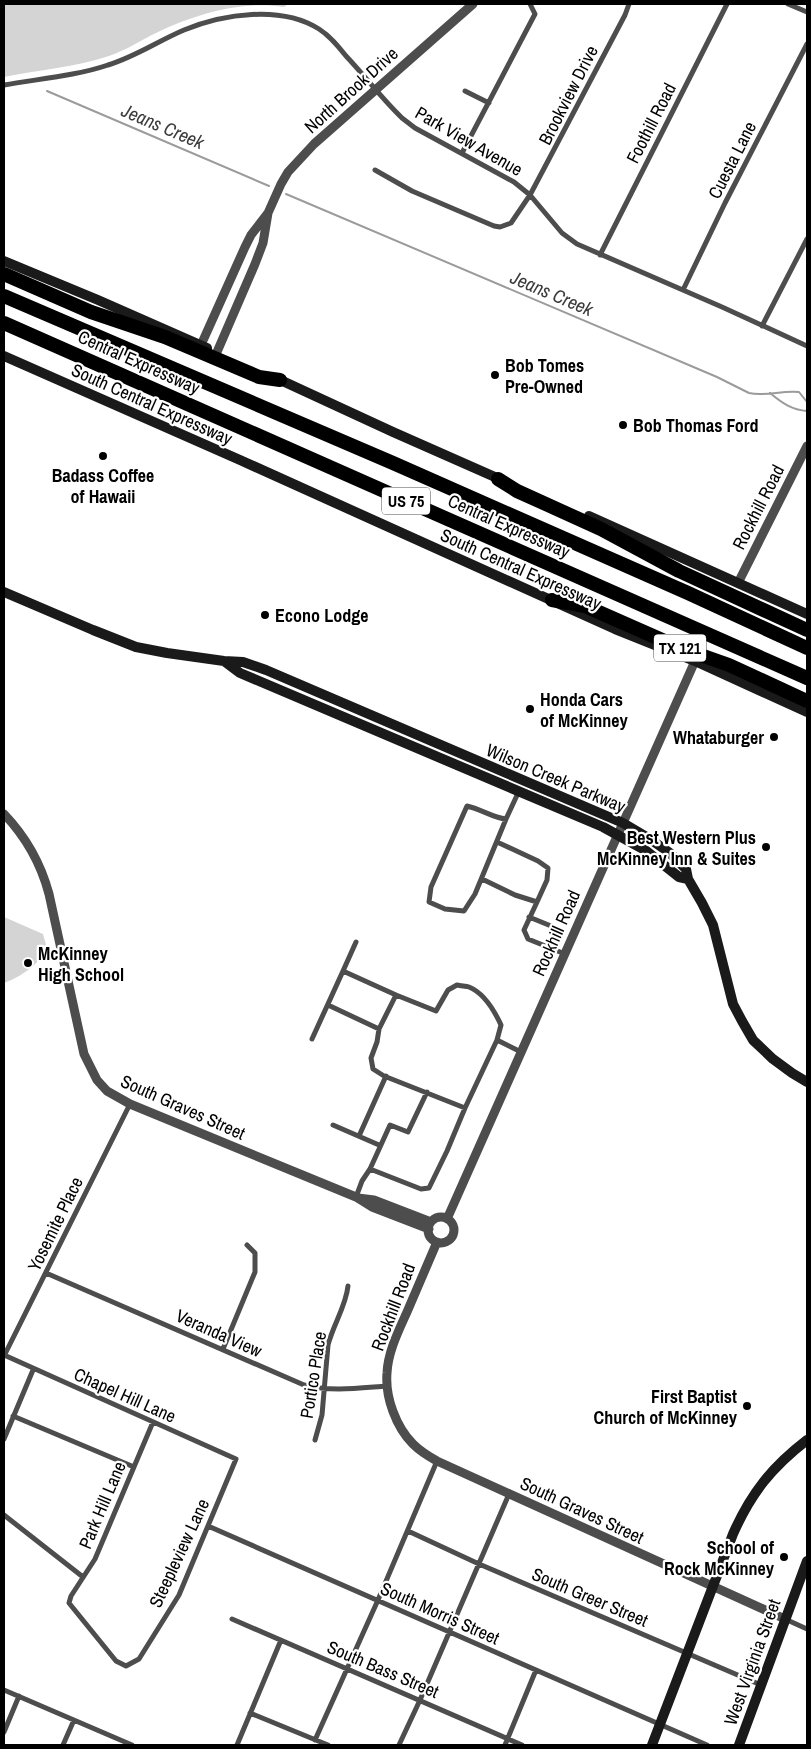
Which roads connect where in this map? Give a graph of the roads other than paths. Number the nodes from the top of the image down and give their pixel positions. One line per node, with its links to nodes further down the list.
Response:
1 (473, 4): 9 (street, North Brook Drive)
2 (530, 4): 11 (street)
3 (629, 4): 14 (street, Brookview Drive)
4 (727, 4): 17 (street, Foothill Road)
5 (788, 4): 6 (street)
6 (807, 12)
7 (807, 44): 22 (street, Cuesta Lane)
8 (4, 85): 9 (street, Park View Avenue)
9 (375, 90): 12 (street, Park View Avenue); 15 (street, North Brook Drive)
10 (466, 91): 11 (street)
11 (489, 103): 12 (street)
12 (462, 153): 14 (street, Park View Avenue)
13 (374, 170): 14 (street, Brookview Drive)
14 (530, 195): 17 (street, Park View Avenue)
15 (268, 213): 20 (street, North Brook Drive); 21 (street, North Brook Drive)
16 (807, 239): 25 (street)
17 (600, 255): 22 (street, Park View Avenue)
18 (4, 261): 26 (main road)
19 (4, 274): 30 (highway)
20 (232, 277): 21 (street); 26 (street, North Brook Drive)
21 (248, 283): 28 (street, North Brook Drive)
22 (683, 290): 25 (street, Park View Avenue)
23 (4, 296): 38 (highway, Central Expressway / US 75)
24 (4, 323): 41 (highway, Central Expressway / US 75)
25 (762, 326): 27 (street, Park View Avenue)
26 (201, 345): 28 (main road)
27 (807, 346)
28 (217, 352): 30 (main road)
29 (4, 356): 35 (main road, South Central Expressway / TX 121)
30 (280, 380): 32 (main road)
31 (807, 446): 33 (street, Rockhill Road)
32 (498, 479): 33 (main road); 37 (highway)
33 (738, 584): 36 (main road)
34 (4, 592): 39 (main road, Wilson Creek Parkway)
35 (552, 600): 40 (main road, South Central Expressway); 42 (highway, TX 121)
36 (807, 614)
37 (807, 630)
38 (807, 648)
39 (224, 661): 44 (main road, Wilson Creek Parkway); 47 (main road, Wilson Creek Parkway)
40 (695, 661): 43 (main road, South Central Expressway); 47 (street, Rockhill Road)
41 (807, 678)
42 (807, 701)
43 (807, 712)
44 (519, 790): 46 (street); 48 (main road, Wilson Creek Parkway)
45 (4, 814): 67 (street, South Graves Street)
46 (506, 819): 49 (street); 50 (street)
47 (623, 824): 48 (street, Rockhill Road); 51 (main road, Wilson Creek Parkway)
48 (618, 834): 51 (main road, Wilson Creek Parkway); 56 (street, Rockhill Road)
49 (497, 842): 50 (street); 52 (street)
50 (482, 879): 52 (street)
51 (688, 879): 65 (main road)
52 (536, 902): 53 (street)
53 (529, 917): 54 (street); 56 (street)
54 (556, 928)
55 (356, 942): 57 (street)
56 (565, 954): 63 (street, Rockhill Road)
57 (343, 971): 58 (street); 59 (street)
58 (396, 995): 60 (street); 62 (street)
59 (328, 1005): 60 (street); 61 (street)
60 (380, 1030): 64 (street)
61 (312, 1039)
62 (497, 1040): 63 (street); 68 (street)
63 (521, 1052): 74 (street, Rockhill Road)
64 (386, 1076): 66 (street); 70 (street)
65 (807, 1082)
66 (427, 1092): 68 (street); 71 (street)
67 (130, 1104): 73 (street, South Graves Street); 78 (street, Yosemite Place)
68 (464, 1108): 72 (street)
69 (333, 1125): 70 (street)
70 (359, 1136): 71 (street)
71 (380, 1145): 72 (street)
72 (370, 1169): 73 (street)
73 (357, 1197): 75 (street, South Graves Street)
74 (447, 1219): 75 (street); 76 (street)
75 (430, 1226): 76 (street)
76 (436, 1242): 83 (street, Rockhill Road)
77 (247, 1245): 80 (street)
78 (46, 1273): 80 (street, Veranda View); 81 (street, Yosemite Place)
79 (348, 1286): 84 (street, Portico Place)
80 (223, 1349): 84 (street, Veranda View)
81 (4, 1356): 82 (street, Chapel Hill Lane)
82 (33, 1370): 85 (street); 86 (street, Chapel Hill Lane)
83 (387, 1386): 84 (street, Veranda View); 91 (street, Rockhill Road)
84 (324, 1389): 88 (street, Portico Place)
85 (14, 1416): 87 (street); 92 (street)
86 (153, 1422): 90 (street, Chapel Hill Lane); 92 (street, Park Hill Lane)
87 (4, 1436)
88 (315, 1440)
89 (807, 1440): 100 (main road)
90 (236, 1459): 95 (street, Steepleview Lane)
91 (437, 1461): 93 (street, South Graves Street); 96 (street)
92 (134, 1467): 99 (street, Park Hill Lane)
93 (509, 1494): 98 (street); 100 (street, South Graves Street)
94 (4, 1515): 99 (street)
95 (208, 1526): 101 (street, Steepleview Lane); 102 (street, South Morris Street)
96 (408, 1531): 98 (street, South Greer Street); 102 (street)
97 (807, 1561): 104 (main road, West Virginia Street)
98 (478, 1564): 106 (street); 108 (street, South Greer Street)
99 (83, 1577): 101 (street, Park Hill Lane)
100 (713, 1586): 104 (street, South Graves Street); 108 (main road)
101 (71, 1596)
102 (378, 1600): 106 (street, South Morris Street); 109 (street)
103 (232, 1619): 107 (street, South Bass Street)
104 (786, 1619): 105 (street); 111 (main road, West Virginia Street)
105 (807, 1628)
106 (449, 1632): 110 (street, South Morris Street); 114 (street)
107 (281, 1640): 109 (street, South Bass Street); 115 (street)
108 (687, 1654): 111 (street, South Greer Street); 117 (main road)
109 (348, 1669): 114 (street, South Bass Street); 120 (street)
110 (536, 1670): 117 (street, South Morris Street); 119 (street)
111 (761, 1685): 131 (main road, West Virginia Street)
112 (4, 1690): 113 (street)
113 (18, 1696): 116 (street); 118 (street)
114 (420, 1700): 119 (street, South Bass Street); 126 (street)
115 (250, 1712): 120 (street); 124 (street)
116 (74, 1720): 121 (street); 122 (street)
117 (660, 1725): 129 (main road); 130 (street, South Morris Street)
118 (4, 1732)
119 (507, 1739): 127 (street); 128 (street, South Bass Street)
120 (316, 1740): 125 (street)
121 (124, 1744): 123 (street)
122 (63, 1745)
123 (132, 1745)
124 (237, 1745)
125 (328, 1745)
126 (399, 1745)
127 (505, 1745)
128 (522, 1745)
129 (652, 1745)
130 (707, 1745)
131 (738, 1745)

